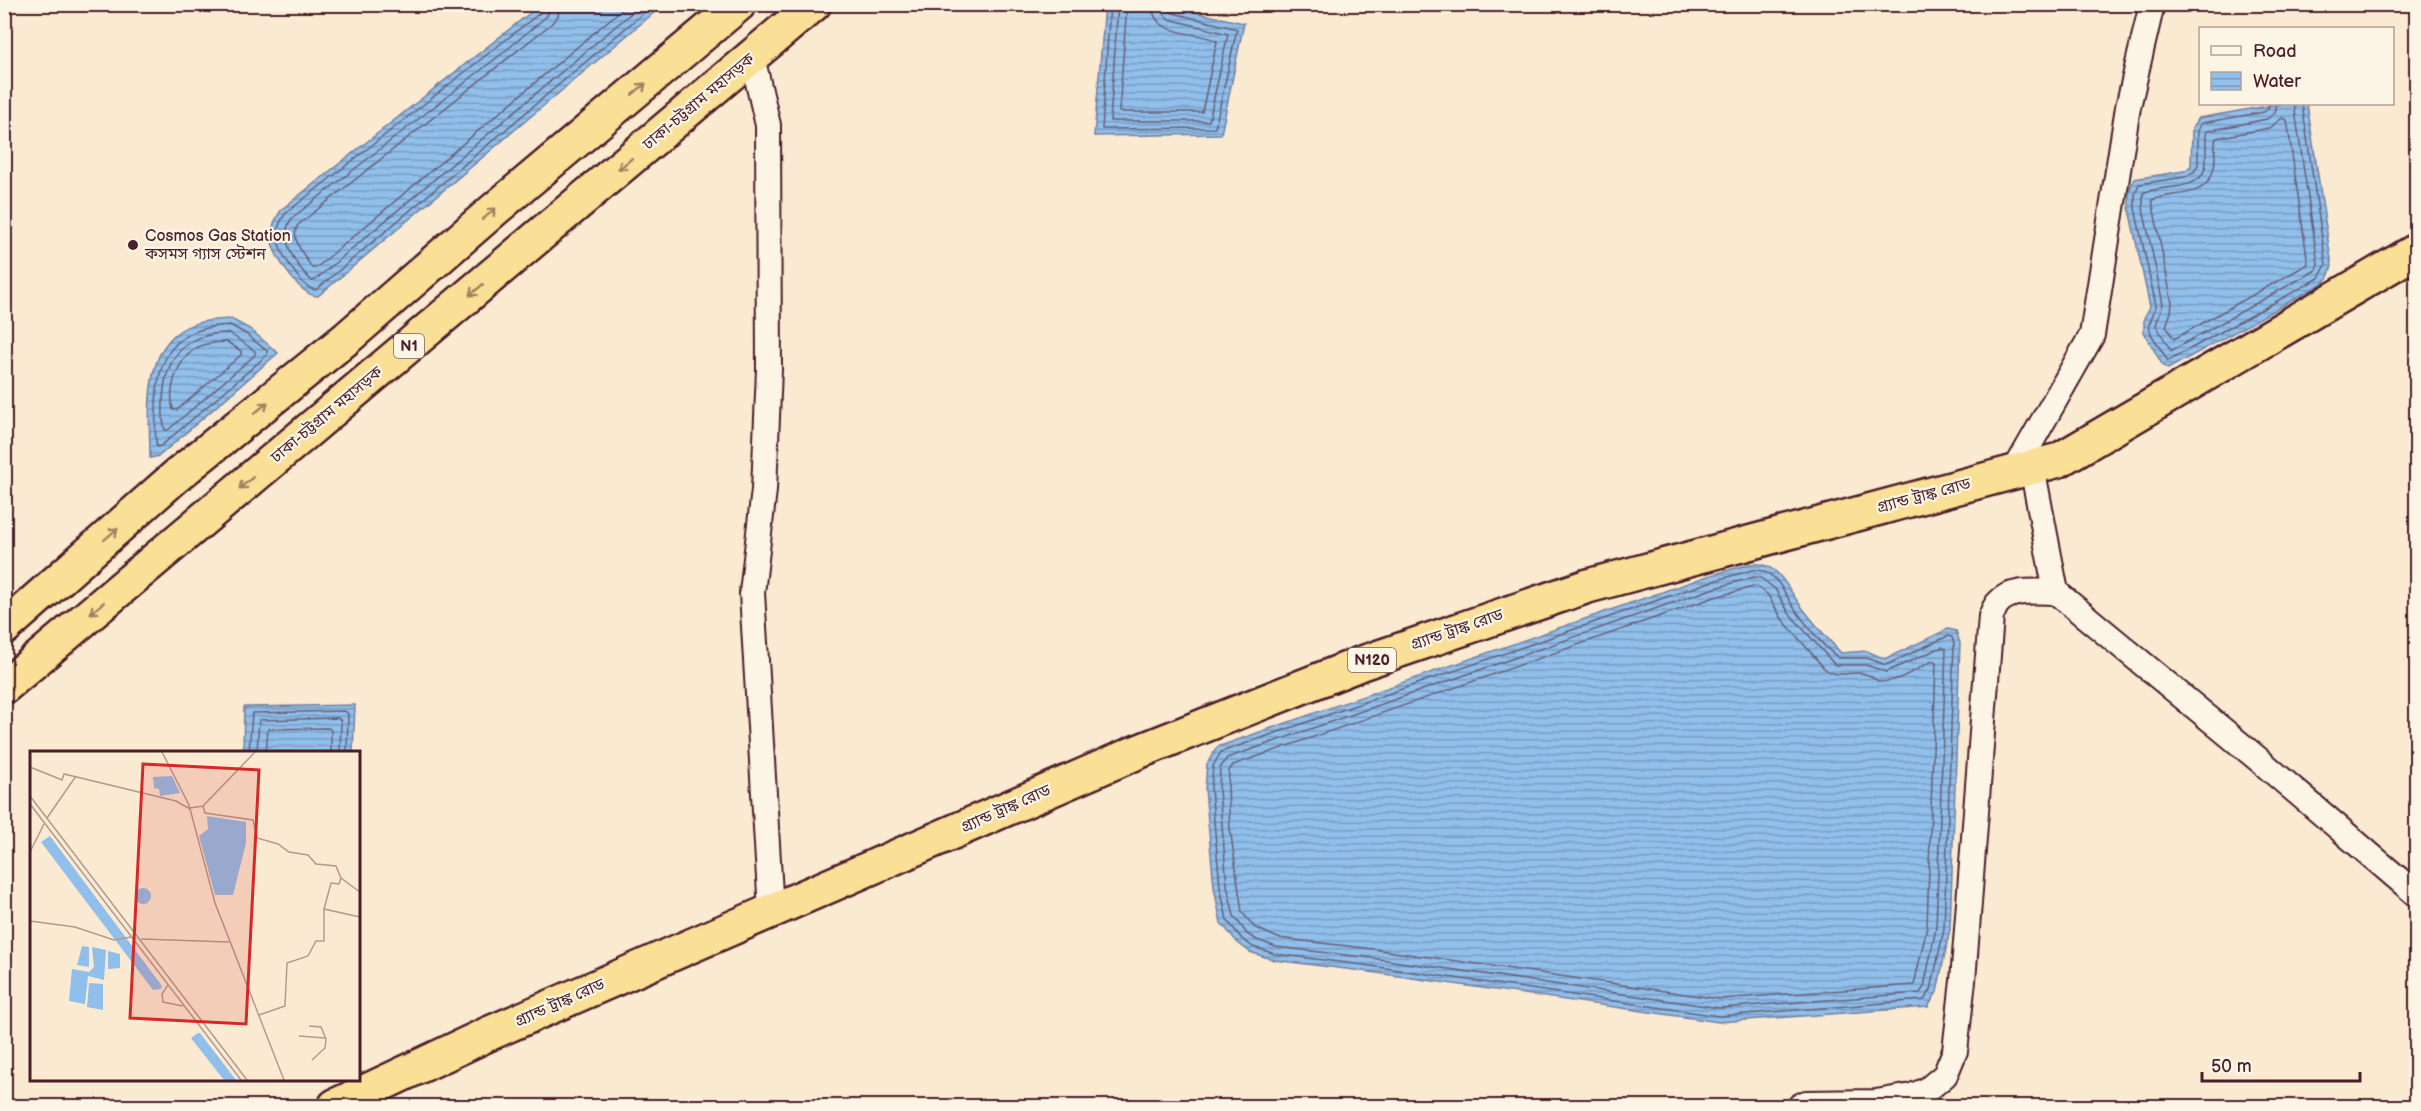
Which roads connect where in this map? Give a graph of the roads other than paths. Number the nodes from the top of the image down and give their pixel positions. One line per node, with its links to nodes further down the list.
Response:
1 (740, 4): 8 (highway, one-way to 1)
2 (814, 4): 4 (highway, ঢাকা-চট্টগ্রাম মহাসড়ক / N1)
3 (2152, 4): 6 (street)
4 (752, 57): 9 (highway, ঢাকা-চট্টগ্রাম মহাসড়ক / N1, one-way to 9); 11 (street)
5 (2416, 251): 6 (highway, গ্র্যান্ড ট্রাঙ্ক রোড / N120)
6 (2023, 469): 7 (street); 11 (highway, গ্র্যান্ড ট্রাঙ্ক রোড / N120)
7 (2056, 592): 10 (street); 13 (street)
8 (4, 628)
9 (4, 687)
10 (2416, 894)
11 (771, 911): 12 (highway, গ্র্যান্ড ট্রাঙ্ক রোড / N120)
12 (335, 1107)
13 (1800, 1107)

